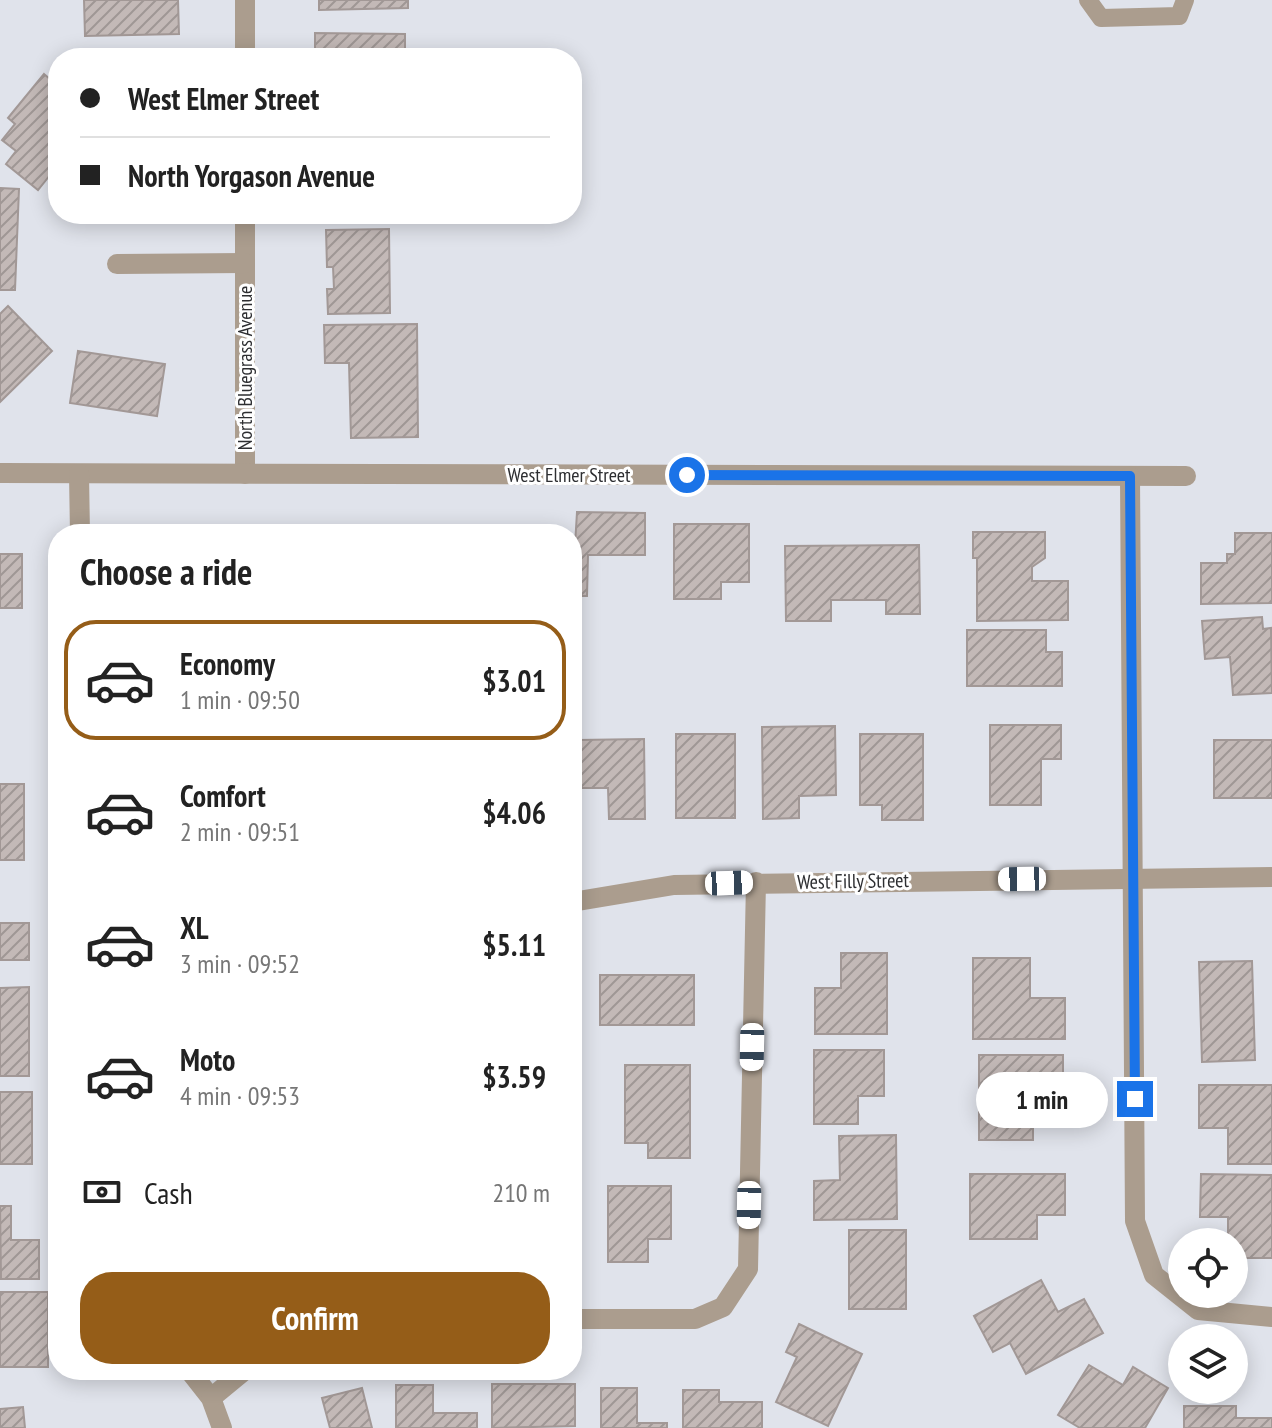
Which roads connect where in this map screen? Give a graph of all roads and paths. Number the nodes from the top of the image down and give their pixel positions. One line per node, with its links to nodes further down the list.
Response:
1 (245, 0): 4 (street)
2 (1088, 0): 3 (lane)
3 (1185, 0)
4 (245, 48)
5 (245, 224): 6 (street, North Bluegrass Avenue)
6 (245, 263): 7 (street, North Bluegrass Avenue); 10 (street, North Bluegrass Avenue)
7 (117, 264)
8 (0, 473): 9 (street, West Elmer Street)
9 (79, 474): 10 (street, West Elmer Street); 13 (street)
10 (245, 474): 11 (street, West Elmer Street)
11 (1130, 476): 12 (street, West Elmer Street); 14 (street)
12 (1186, 476)
13 (80, 524)
14 (1135, 877): 15 (street, West Filly Street); 16 (street, West Filly Street); 18 (street)
15 (1272, 877)
16 (756, 882): 17 (street, West Filly Street); 19 (street)
17 (582, 900)
18 (1272, 1317)
19 (582, 1319)
20 (197, 1380): 22 (street)
21 (233, 1380): 22 (street)
22 (211, 1398): 23 (street)
23 (222, 1428)

